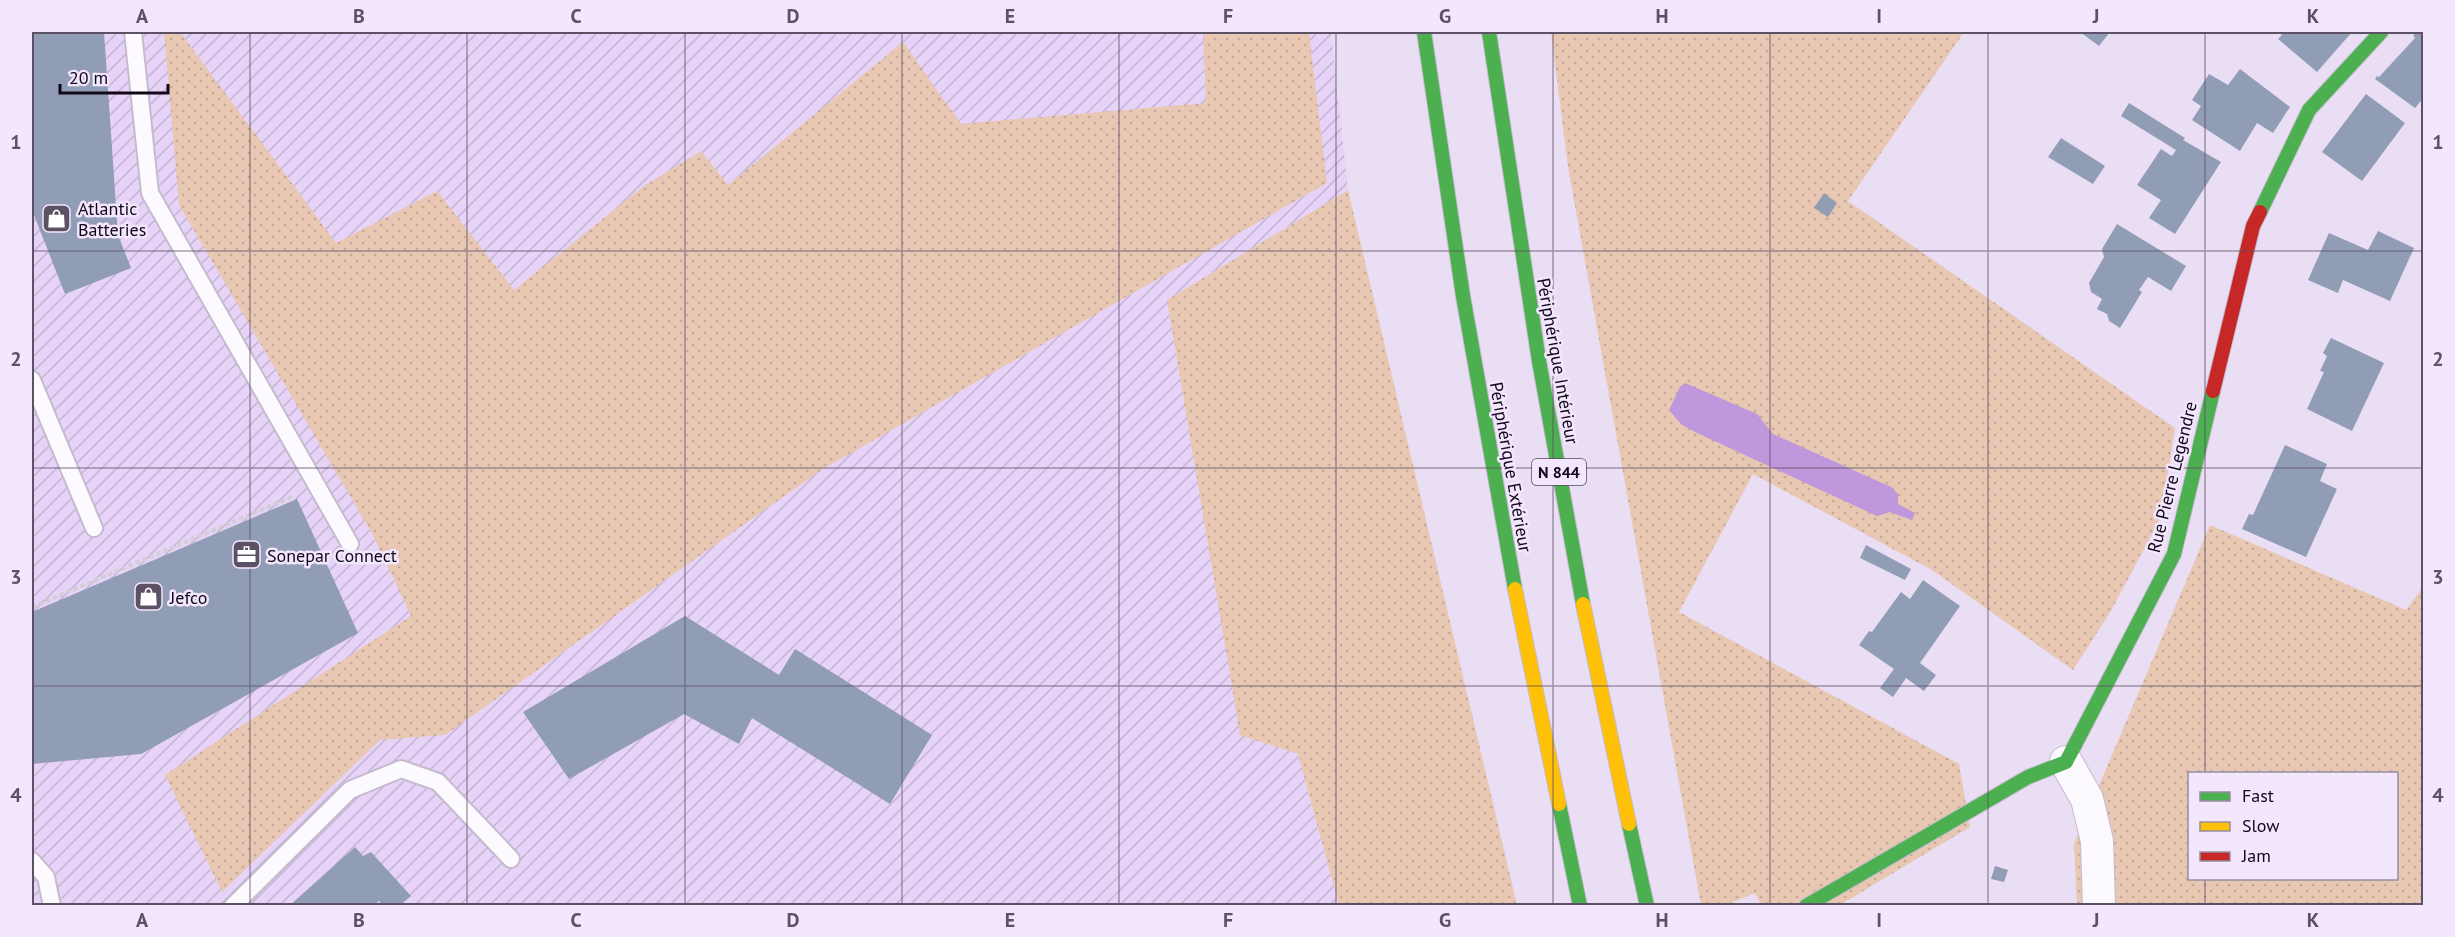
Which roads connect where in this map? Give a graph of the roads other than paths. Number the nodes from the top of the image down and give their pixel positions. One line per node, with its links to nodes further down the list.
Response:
1 (134, 32): 7 (lane)
2 (1424, 32): 13 (main road, Périphérique Extérieur)
3 (1490, 32): 14 (main road, Périphérique Intérieur / N 844)
4 (2381, 32): 8 (main road, Rue Pierre Legendre)
5 (32, 380): 6 (lane)
6 (94, 528)
7 (350, 544)
8 (2066, 762): 15 (main road); 16 (street)
9 (511, 859): 12 (lane)
10 (32, 861): 11 (lane)
11 (52, 906)
12 (233, 906)
13 (1580, 906)
14 (1647, 906)
15 (1806, 906)
16 (2099, 906)

